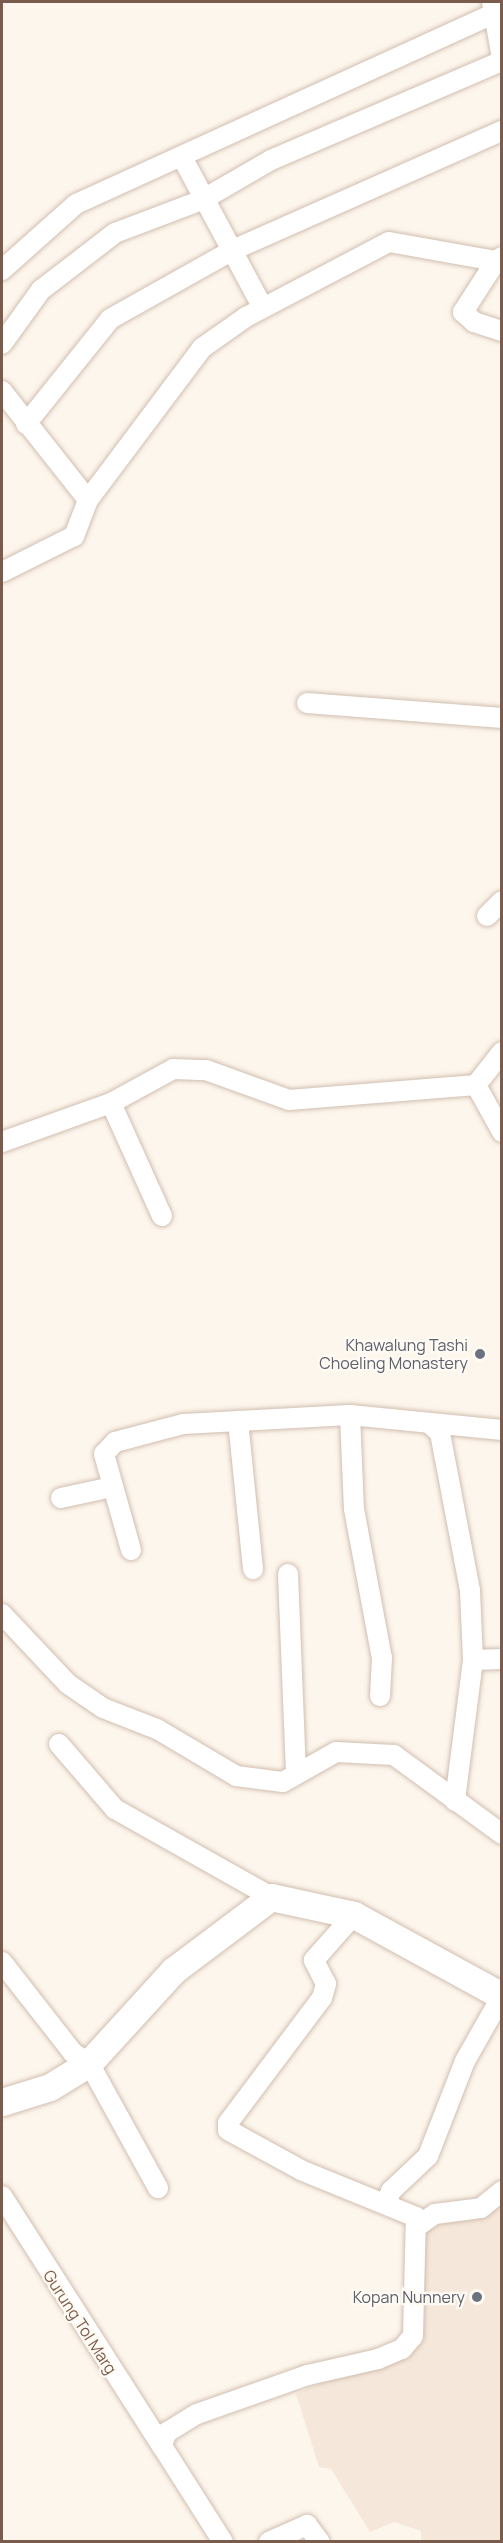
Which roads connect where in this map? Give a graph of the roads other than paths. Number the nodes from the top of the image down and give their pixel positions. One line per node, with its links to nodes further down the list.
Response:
1 (493, 8): 2 (street); 4 (street)
2 (501, 60): 5 (street)
3 (501, 131): 6 (street)
4 (182, 157): 5 (street); 8 (street)
5 (202, 200): 6 (street); 11 (street)
6 (233, 250): 9 (street); 13 (street)
7 (499, 259): 9 (street); 10 (street)
8 (2, 270)
9 (263, 308): 14 (street)
10 (501, 331)
11 (2, 344)
12 (2, 391): 13 (street)
13 (26, 424): 14 (street)
14 (88, 500): 15 (street)
15 (2, 572)
16 (307, 703): 17 (street)
17 (501, 718)
18 (501, 901): 19 (street)
19 (487, 916)
20 (501, 1052): 21 (street)
21 (476, 1084): 22 (street); 23 (street)
22 (111, 1103): 24 (street); 25 (street)
23 (501, 1132)
24 (2, 1142)
25 (162, 1216)
26 (350, 1415): 27 (street); 28 (street); 38 (street)
27 (238, 1421): 30 (street); 33 (street)
28 (429, 1424): 29 (street); 37 (street)
29 (501, 1430)
30 (112, 1487): 31 (street); 32 (street)
31 (61, 1498)
32 (131, 1550)
33 (253, 1569)
34 (288, 1574): 40 (street)
35 (2, 1614): 40 (street)
36 (501, 1659): 37 (street)
37 (473, 1660): 41 (street)
38 (380, 1696)
39 (59, 1744): 43 (street)
40 (296, 1773): 41 (street)
41 (455, 1801): 42 (street)
42 (501, 1834)
43 (271, 1897): 44 (main road); 47 (main road)
44 (354, 1915): 46 (main road); 52 (street)
45 (2, 1962): 47 (street)
46 (501, 1996): 52 (street)
47 (89, 2063): 48 (main road); 49 (street)
48 (2, 2102)
49 (158, 2188)
50 (501, 2190): 53 (street)
51 (2, 2196): 54 (street, Gurung Tol Marg)
52 (386, 2204): 53 (street)
53 (419, 2223): 54 (street)
54 (162, 2446): 55 (street, Gurung Tol Marg)
55 (223, 2541)
56 (269, 2541): 57 (street)
57 (320, 2541)

